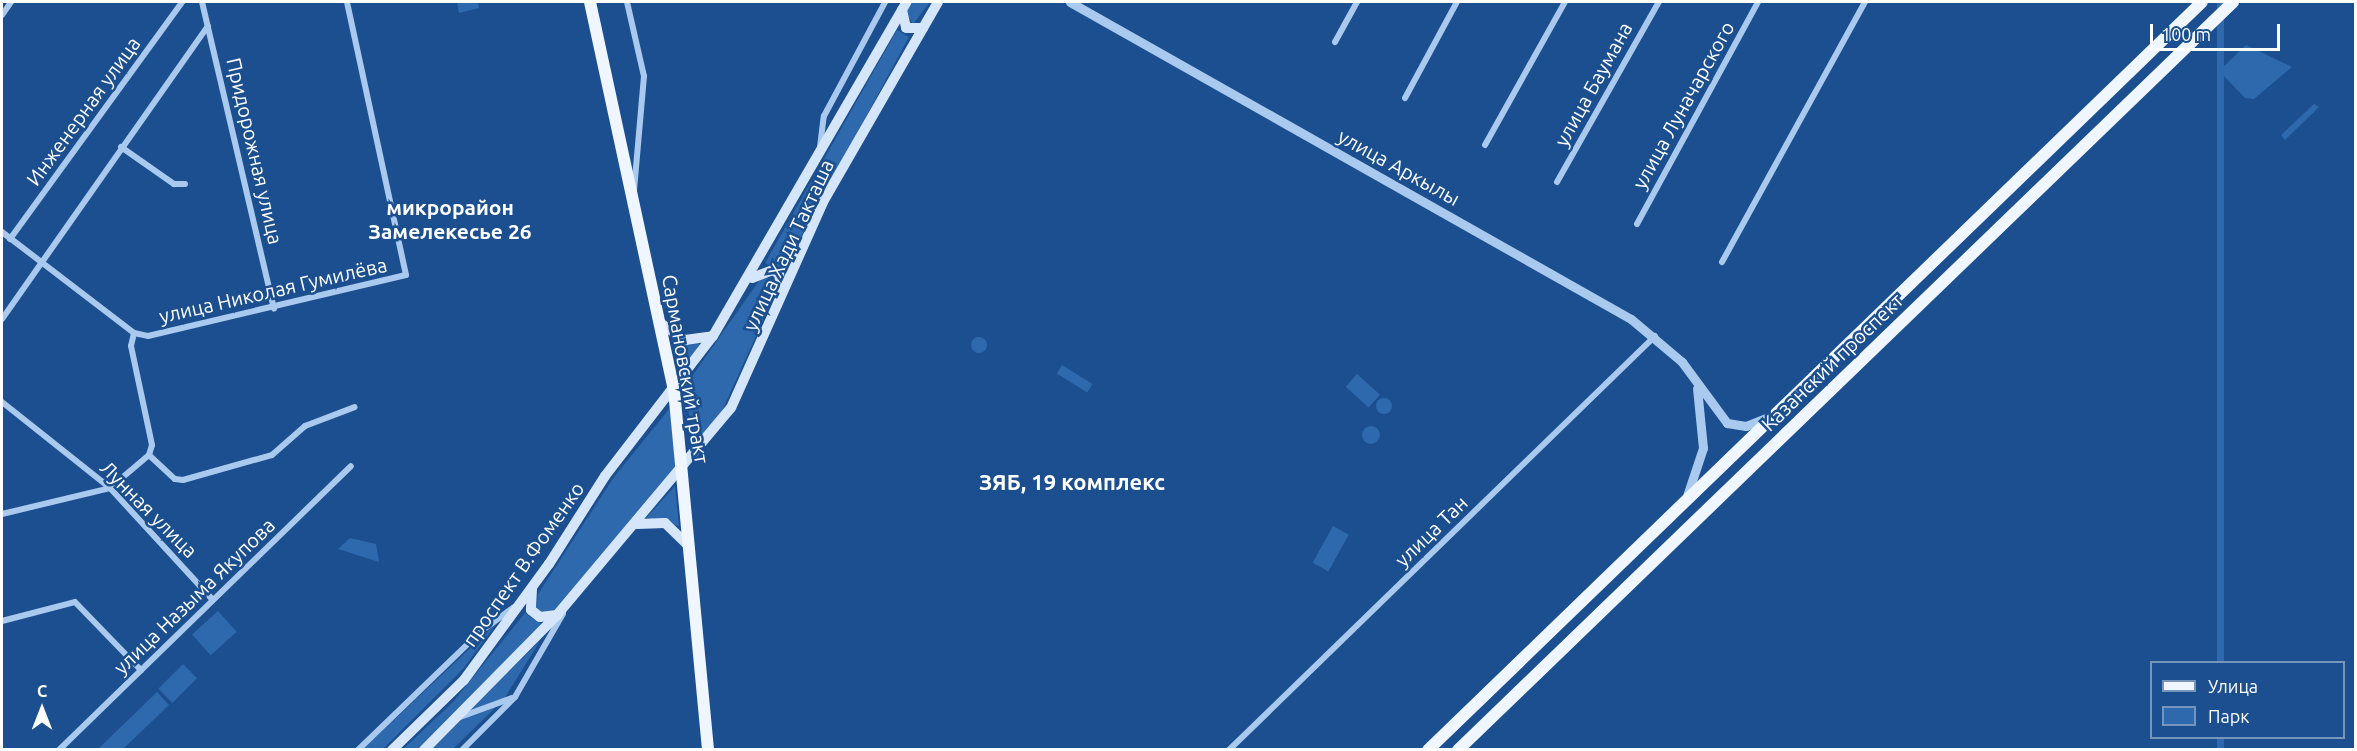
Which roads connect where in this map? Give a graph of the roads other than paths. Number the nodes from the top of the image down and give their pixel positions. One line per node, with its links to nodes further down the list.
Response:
1 (11, 2): 19 (street)
2 (182, 2): 32 (street, Инженерная улица)
3 (202, 2): 20 (street, Придорожная улица)
4 (347, 2): 37 (street, улица Николая Гумилёва)
5 (590, 2): 29 (main road, Сармановский тракт)
6 (627, 2): 29 (street)
7 (885, 2): 26 (street)
8 (938, 2): 21 (main road, улица Хади Такташа)
9 (1070, 2): 41 (street, улица Аркылы)
10 (1357, 2): 22 (street)
11 (1457, 2): 23 (street)
12 (1565, 2): 24 (street)
13 (1659, 2): 27 (street, улица Баумана)
14 (1758, 2): 30 (street, улица Луначарского)
15 (1865, 2): 34 (street)
16 (2202, 2): 47 (main road, Казанский проспект)
17 (2233, 2): 73 (main road, Казанский проспект)
18 (904, 6): 21 (main road); 26 (main road, улица Хади Такташа)
19 (2, 15)
20 (208, 26): 25 (street); 37 (street, Придорожная улица)
21 (923, 28): 36 (main road, улица Хади Такташа)
22 (1335, 42)
23 (1405, 98)
24 (1485, 146)
25 (121, 147): 28 (street); 33 (street)
26 (819, 153): 35 (main road, улица Хади Такташа)
27 (1557, 182)
28 (185, 184)
29 (633, 202): 39 (main road, Сармановский тракт)
30 (1637, 224)
31 (2, 232): 32 (street, улица Николая Гумилёва)
32 (10, 239): 33 (street, улица Николая Гумилёва)
33 (39, 260): 38 (street); 40 (street, улица Николая Гумилёва)
34 (1722, 262)
35 (749, 280): 36 (main road); 42 (main road, улица Хади Такташа)
36 (782, 296): 50 (main road, улица Хади Такташа)
37 (274, 309): 40 (street, улица Николая Гумилёва)
38 (2, 319)
39 (659, 322): 42 (main road); 44 (main road, Сармановский тракт)
40 (134, 333): 48 (street)
41 (1656, 335): 43 (street, улица Аркылы); 71 (street, улица Тан)
42 (713, 336): 44 (main road, улица Хади Такташа)
43 (1696, 382): 47 (street, улица Аркылы); 52 (street)
44 (674, 390): 50 (main road, Сармановский тракт); 56 (main road, проспект В.Фоменко)
45 (2, 402): 51 (street, Лунная улица)
46 (355, 407): 48 (street)
47 (1771, 416): 52 (main road, Казанский проспект)
48 (149, 455): 51 (street)
49 (351, 466): 58 (street, улица Назыма Якупова)
50 (685, 470): 54 (main road); 55 (main road, Сармановский тракт)
51 (111, 488): 53 (street); 58 (street, Лунная улица)
52 (1683, 504): 72 (main road, Казанский проспект)
53 (2, 514)
54 (637, 524): 55 (main road); 57 (main road)
55 (690, 548): 70 (main road, Сармановский тракт)
56 (532, 589): 59 (main road, проспект В.Фоменко); 60 (main road)
57 (573, 597): 60 (main road); 63 (street)
58 (213, 600): 62 (street, улица Назыма Якупова)
59 (522, 601): 66 (street); 67 (main road, проспект В.Фоменко)
60 (557, 615): 64 (main road)
61 (2, 621): 62 (street)
62 (141, 670): 65 (street, улица Назыма Якупова)
63 (515, 698): 64 (street); 69 (street)
64 (456, 718): 68 (main road)
65 (59, 750)
66 (358, 750)
67 (392, 750)
68 (424, 750)
69 (462, 750)
70 (708, 750)
71 (1229, 750)
72 (1428, 750)
73 (1458, 750)

